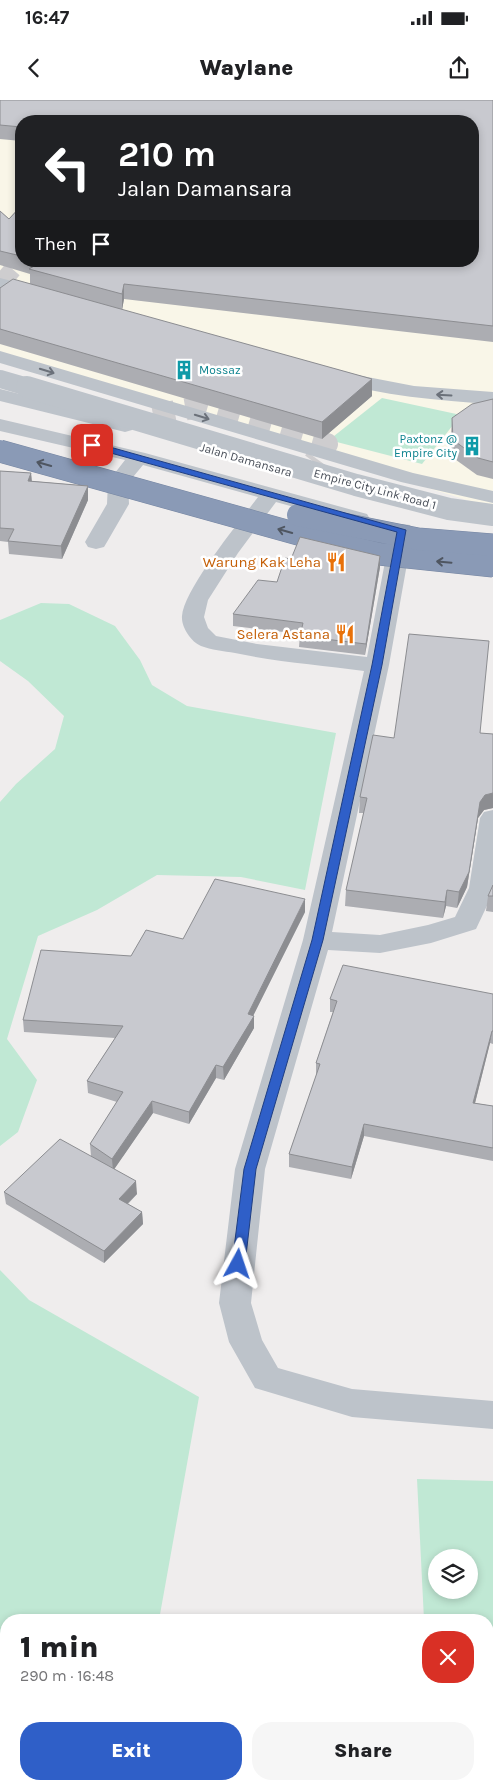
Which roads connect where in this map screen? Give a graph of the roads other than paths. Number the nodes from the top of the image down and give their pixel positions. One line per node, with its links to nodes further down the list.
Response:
1 (0, 283): 2 (street)
2 (58, 299)
3 (0, 357): 17 (street, one-way to 17)
4 (315, 371): 7 (street, one-way to 4)
5 (0, 379): 13 (street, Empire City Link Road 1, bridge)
6 (0, 395): 9 (street, Jalan Damansara)
7 (493, 398)
8 (153, 415): 9 (street)
9 (111, 422): 15 (street, Jalan Damansara)
10 (0, 425): 14 (street, Jalan Damansara)
11 (0, 432): 23 (highway, bridge)
12 (0, 451): 24 (highway, one-way to 12, bridge)
13 (245, 452): 17 (street, bridge); 19 (street, Empire City Link Road 1, bridge)
14 (138, 456): 16 (street, Jalan Damansara); 22 (street)
15 (364, 493): 18 (street); 20 (street, Jalan Damansara)
16 (271, 495): 18 (street, Jalan Damansara); 25 (street)
17 (493, 498)
18 (342, 514): 21 (street, Jalan Damansara)
19 (493, 515)
20 (493, 522)
21 (402, 530): 23 (street, Jalan Damansara); 25 (street)
22 (96, 542)
23 (493, 543)
24 (493, 566)
25 (377, 665): 27 (street)
26 (493, 818): 27 (street)
27 (318, 940): 28 (street)
28 (493, 1415)

